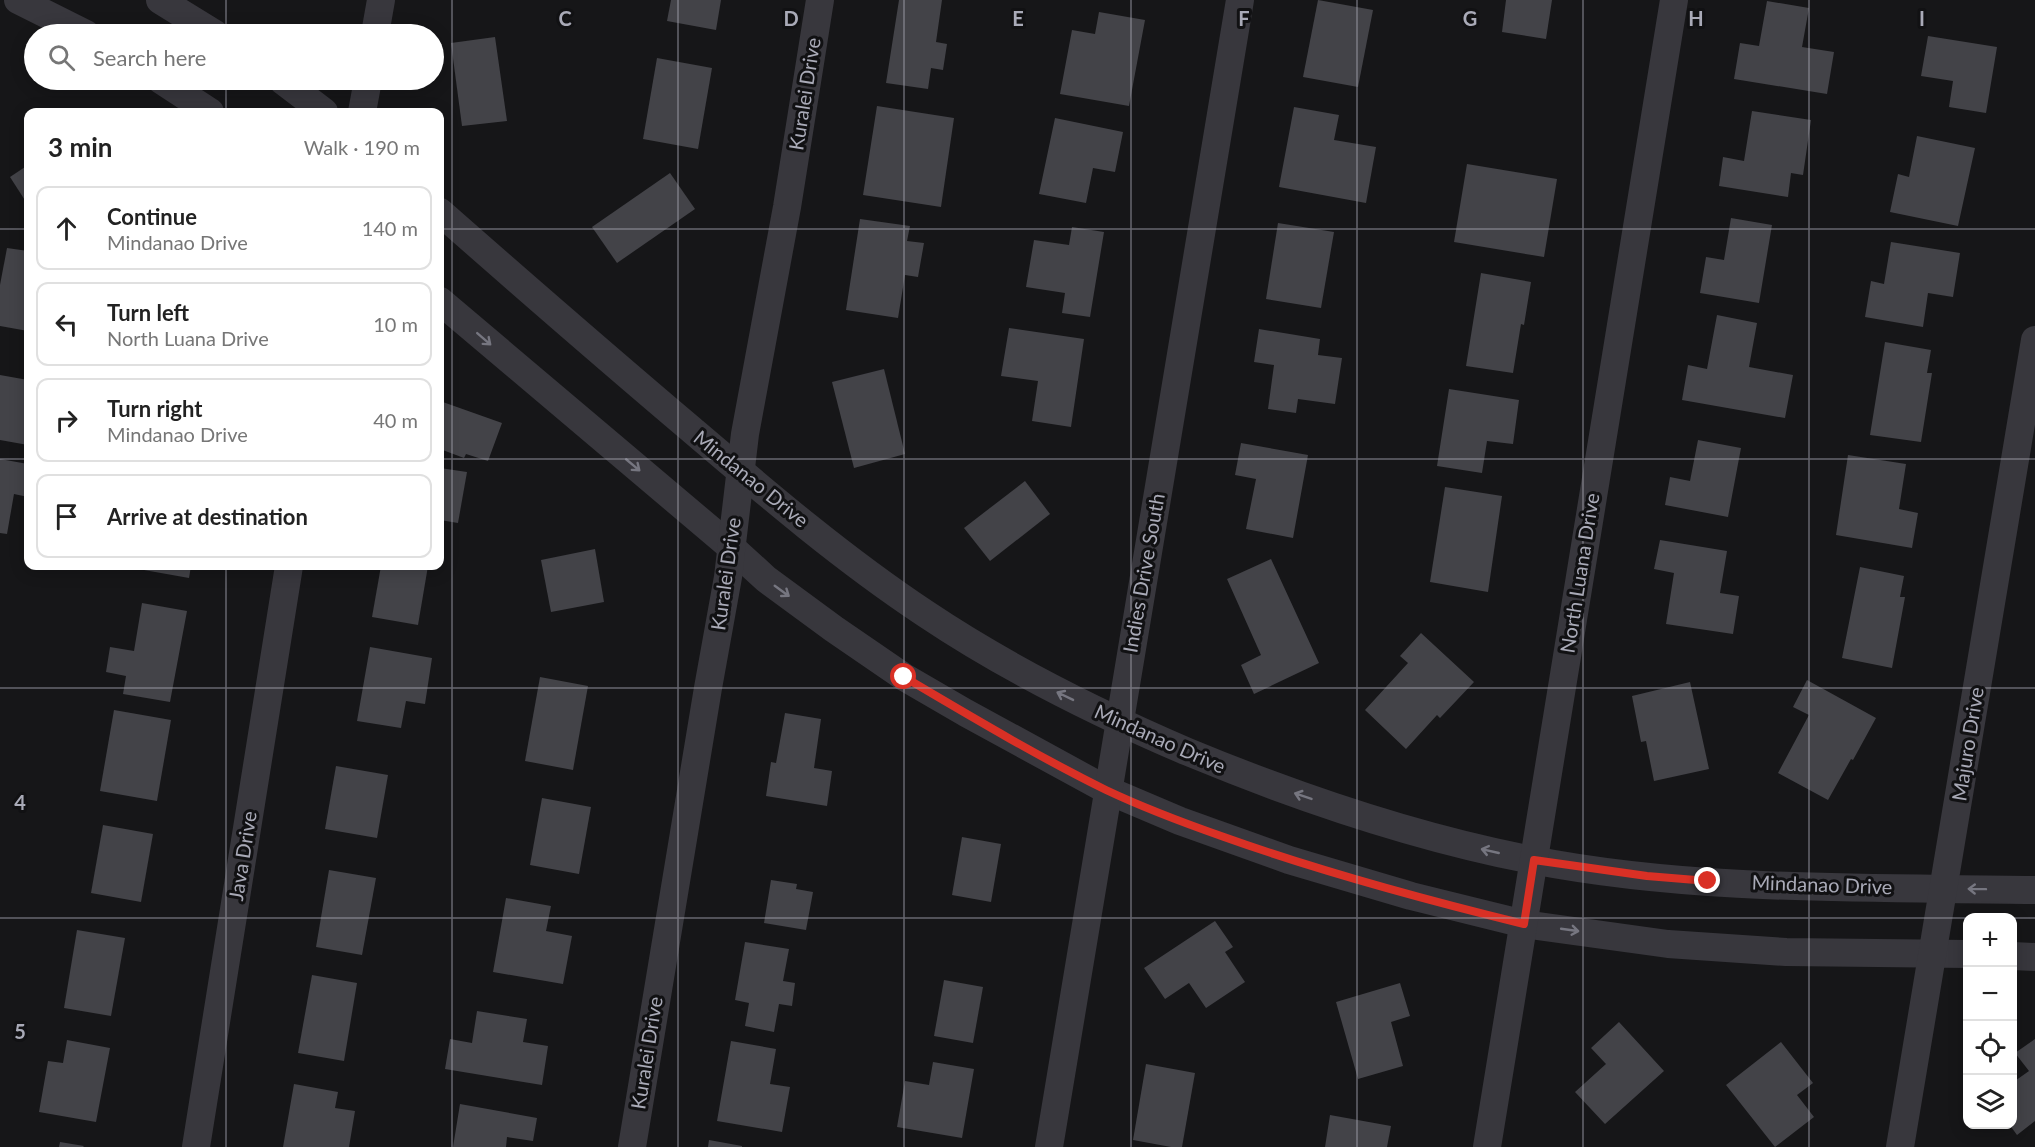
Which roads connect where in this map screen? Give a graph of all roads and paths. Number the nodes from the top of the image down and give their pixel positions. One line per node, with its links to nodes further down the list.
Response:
1 (18, 0): 7 (street)
2 (160, 0): 8 (street)
3 (381, 0): 9 (street)
4 (820, 0): 19 (street, Kuralei Drive)
5 (1240, 0): 22 (street, Indies Drive South)
6 (1674, 0): 24 (street, North Luana Drive)
7 (66, 24)
8 (199, 24)
9 (377, 24)
10 (176, 90): 13 (street)
11 (295, 90): 14 (street)
12 (366, 90): 15 (street)
13 (204, 108)
14 (319, 108)
15 (363, 108)
16 (444, 216): 19 (street, Mindanao Drive)
17 (444, 304): 20 (street, one-way to 20)
18 (2035, 340): 25 (street, Majuro Drive)
19 (740, 472): 20 (street, Kuralei Drive); 22 (street, Mindanao Drive, one-way to 19)
20 (731, 547): 23 (street, one-way to 23); 33 (street, Kuralei Drive)
21 (288, 570): 32 (street, Java Drive)
22 (1118, 722): 23 (street, Indies Drive South); 24 (street, Mindanao Drive, one-way to 22)
23 (1107, 790): 27 (street); 34 (street, Indies Drive South)
24 (1534, 860): 25 (street, Mindanao Drive); 27 (street, North Luana Drive)
25 (1944, 888): 26 (street, Mindanao Drive, one-way to 25); 28 (street, Majuro Drive)
26 (2035, 890)
27 (1524, 924): 28 (street, one-way to 28); 35 (street, North Luana Drive)
28 (1933, 953): 29 (street); 36 (street, Majuro Drive)
29 (1963, 954)
30 (2017, 956): 31 (street)
31 (2035, 957)
32 (196, 1147)
33 (632, 1147)
34 (1049, 1147)
35 (1487, 1147)
36 (1900, 1147)

